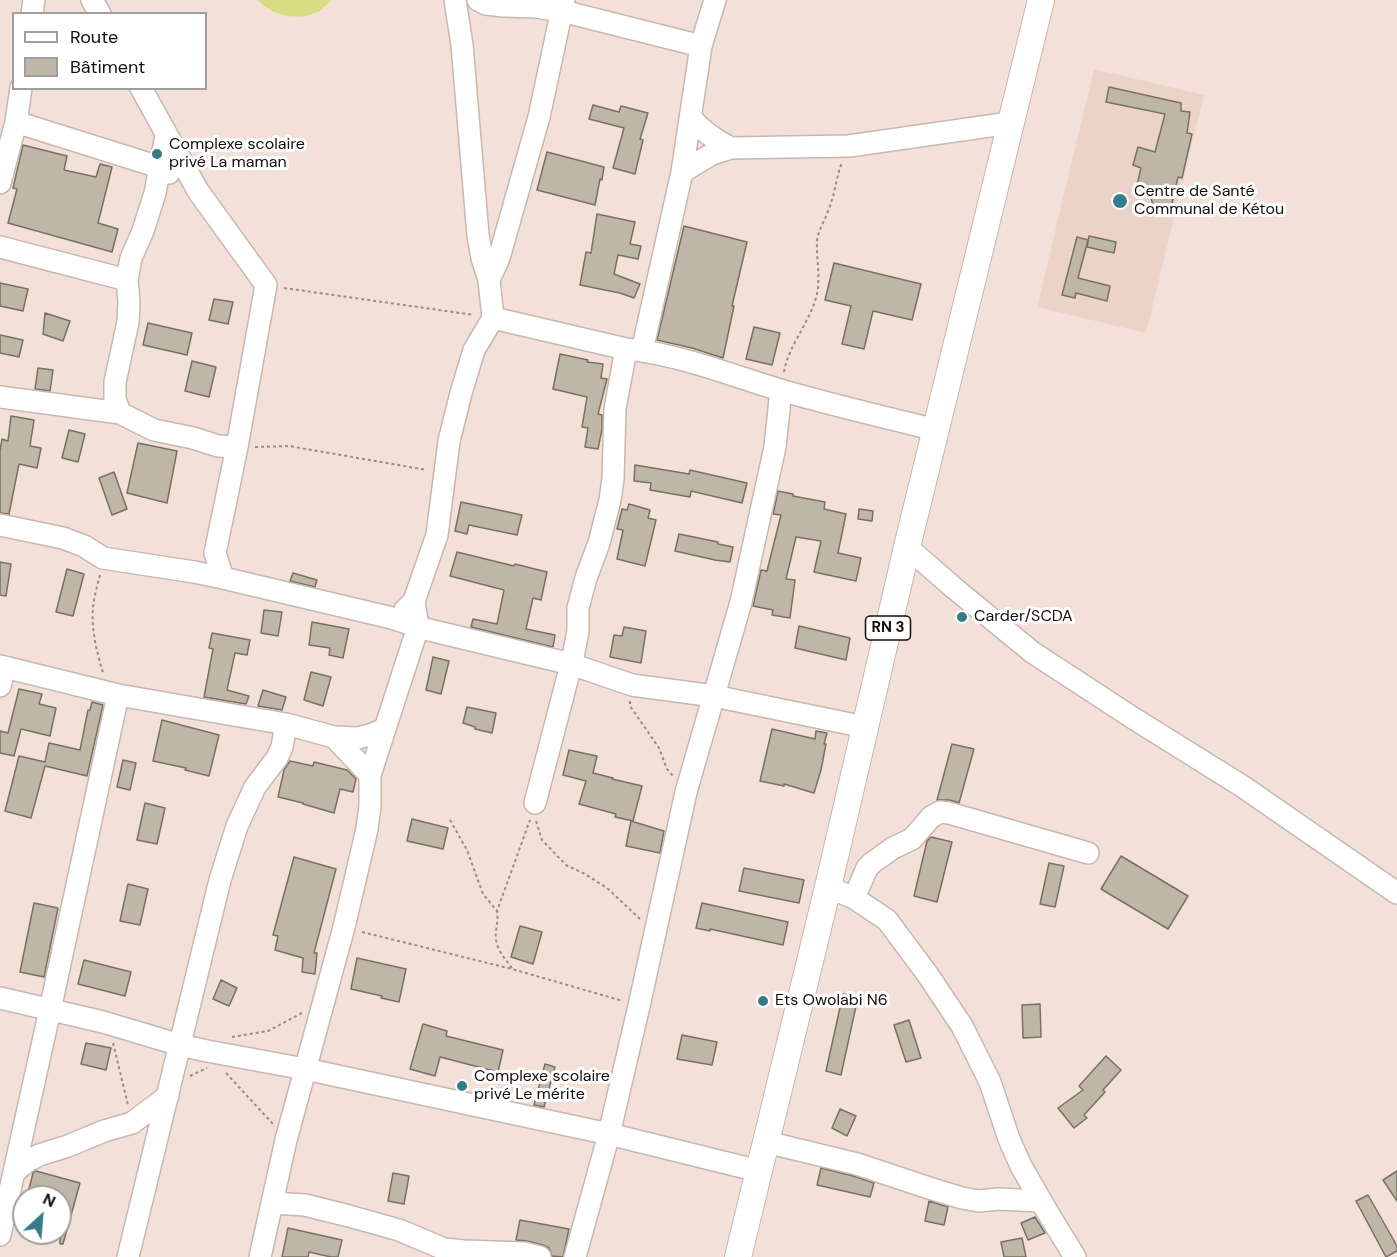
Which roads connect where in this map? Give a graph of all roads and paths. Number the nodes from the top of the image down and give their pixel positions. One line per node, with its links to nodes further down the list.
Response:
1 (455, 0): 21 (street)
2 (478, 0): 5 (street)
3 (715, 0): 6 (street)
4 (1041, 0): 11 (main road, RN 3)
5 (563, 5): 6 (street); 21 (street)
6 (701, 46): 9 (street)
7 (21, 90): 10 (street)
8 (142, 90): 12 (street)
9 (691, 117): 14 (street); 16 (street)
10 (16, 122): 15 (street); 17 (street)
11 (1010, 123): 13 (street); 28 (main road, RN 3)
12 (166, 135): 15 (street); 18 (street)
13 (849, 146): 14 (street); 25 (path)
14 (731, 148): 16 (street)
15 (159, 167): 18 (street); 20 (street)
16 (682, 172): 24 (street)
17 (0, 183)
18 (198, 191): 22 (street)
19 (0, 247): 20 (street)
20 (127, 280): 27 (street)
21 (489, 280): 23 (street)
22 (266, 285): 23 (path); 29 (street)
23 (493, 318): 24 (street); 30 (street)
24 (634, 350): 25 (street); 40 (street)
25 (781, 390): 28 (street); 44 (street)
26 (0, 397): 27 (street)
27 (120, 413): 29 (street)
28 (936, 430): 32 (main road, RN 3)
29 (229, 453): 30 (path); 33 (street)
30 (444, 473): 37 (street)
31 (0, 525): 34 (street)
32 (907, 547): 46 (main road, RN 3); 55 (street)
33 (215, 553): 35 (street); 36 (street)
34 (103, 558): 35 (street); 43 (path)
35 (194, 572): 36 (street)
36 (223, 578): 38 (street)
37 (414, 601): 38 (street); 39 (street)
38 (392, 618): 39 (street)
39 (418, 627): 40 (street); 47 (street)
40 (571, 664): 42 (street); 51 (street)
41 (2, 673): 43 (street)
42 (632, 685): 44 (street); 50 (path)
43 (117, 695): 45 (street); 64 (street)
44 (714, 696): 46 (street); 50 (street)
45 (286, 724): 48 (street); 67 (street)
46 (865, 728): 54 (main road, RN 3)
47 (385, 729): 48 (street); 49 (street)
48 (334, 737): 49 (street)
49 (370, 775): 58 (street)
50 (686, 792): 59 (street)
51 (535, 803): 57 (path); 59 (path)
52 (450, 820): 57 (path)
53 (1088, 853): 56 (street)
54 (828, 887): 56 (street); 74 (main road, RN 3)
55 (1397, 893)
56 (854, 898): 77 (street)
57 (497, 911): 60 (path)
58 (344, 927): 60 (path); 62 (street)
59 (656, 933): 63 (street)
60 (512, 969): 63 (path)
61 (0, 998): 64 (street)
62 (325, 1000): 66 (path); 69 (street)
63 (639, 1006): 72 (street)
64 (50, 1010): 65 (street); 76 (street)
65 (103, 1022): 67 (street); 71 (path)
66 (232, 1037)
67 (180, 1045): 68 (street); 70 (street)
68 (212, 1058): 69 (street); 70 (path); 73 (path)
69 (305, 1069): 72 (street); 73 (street)
70 (169, 1090): 71 (street); 80 (street)
71 (132, 1123): 76 (street)
72 (609, 1134): 75 (street); 83 (street)
73 (286, 1140): 78 (street)
74 (766, 1142): 75 (main road, RN 3); 77 (street)
75 (759, 1171): 84 (main road, RN 3)
76 (14, 1172): 79 (street)
77 (1041, 1201): 85 (street)
78 (272, 1203): 81 (street); 82 (street)
79 (0, 1235)
80 (128, 1257)
81 (260, 1257)
82 (540, 1257)
83 (575, 1257)
84 (738, 1257)
85 (1075, 1257)

